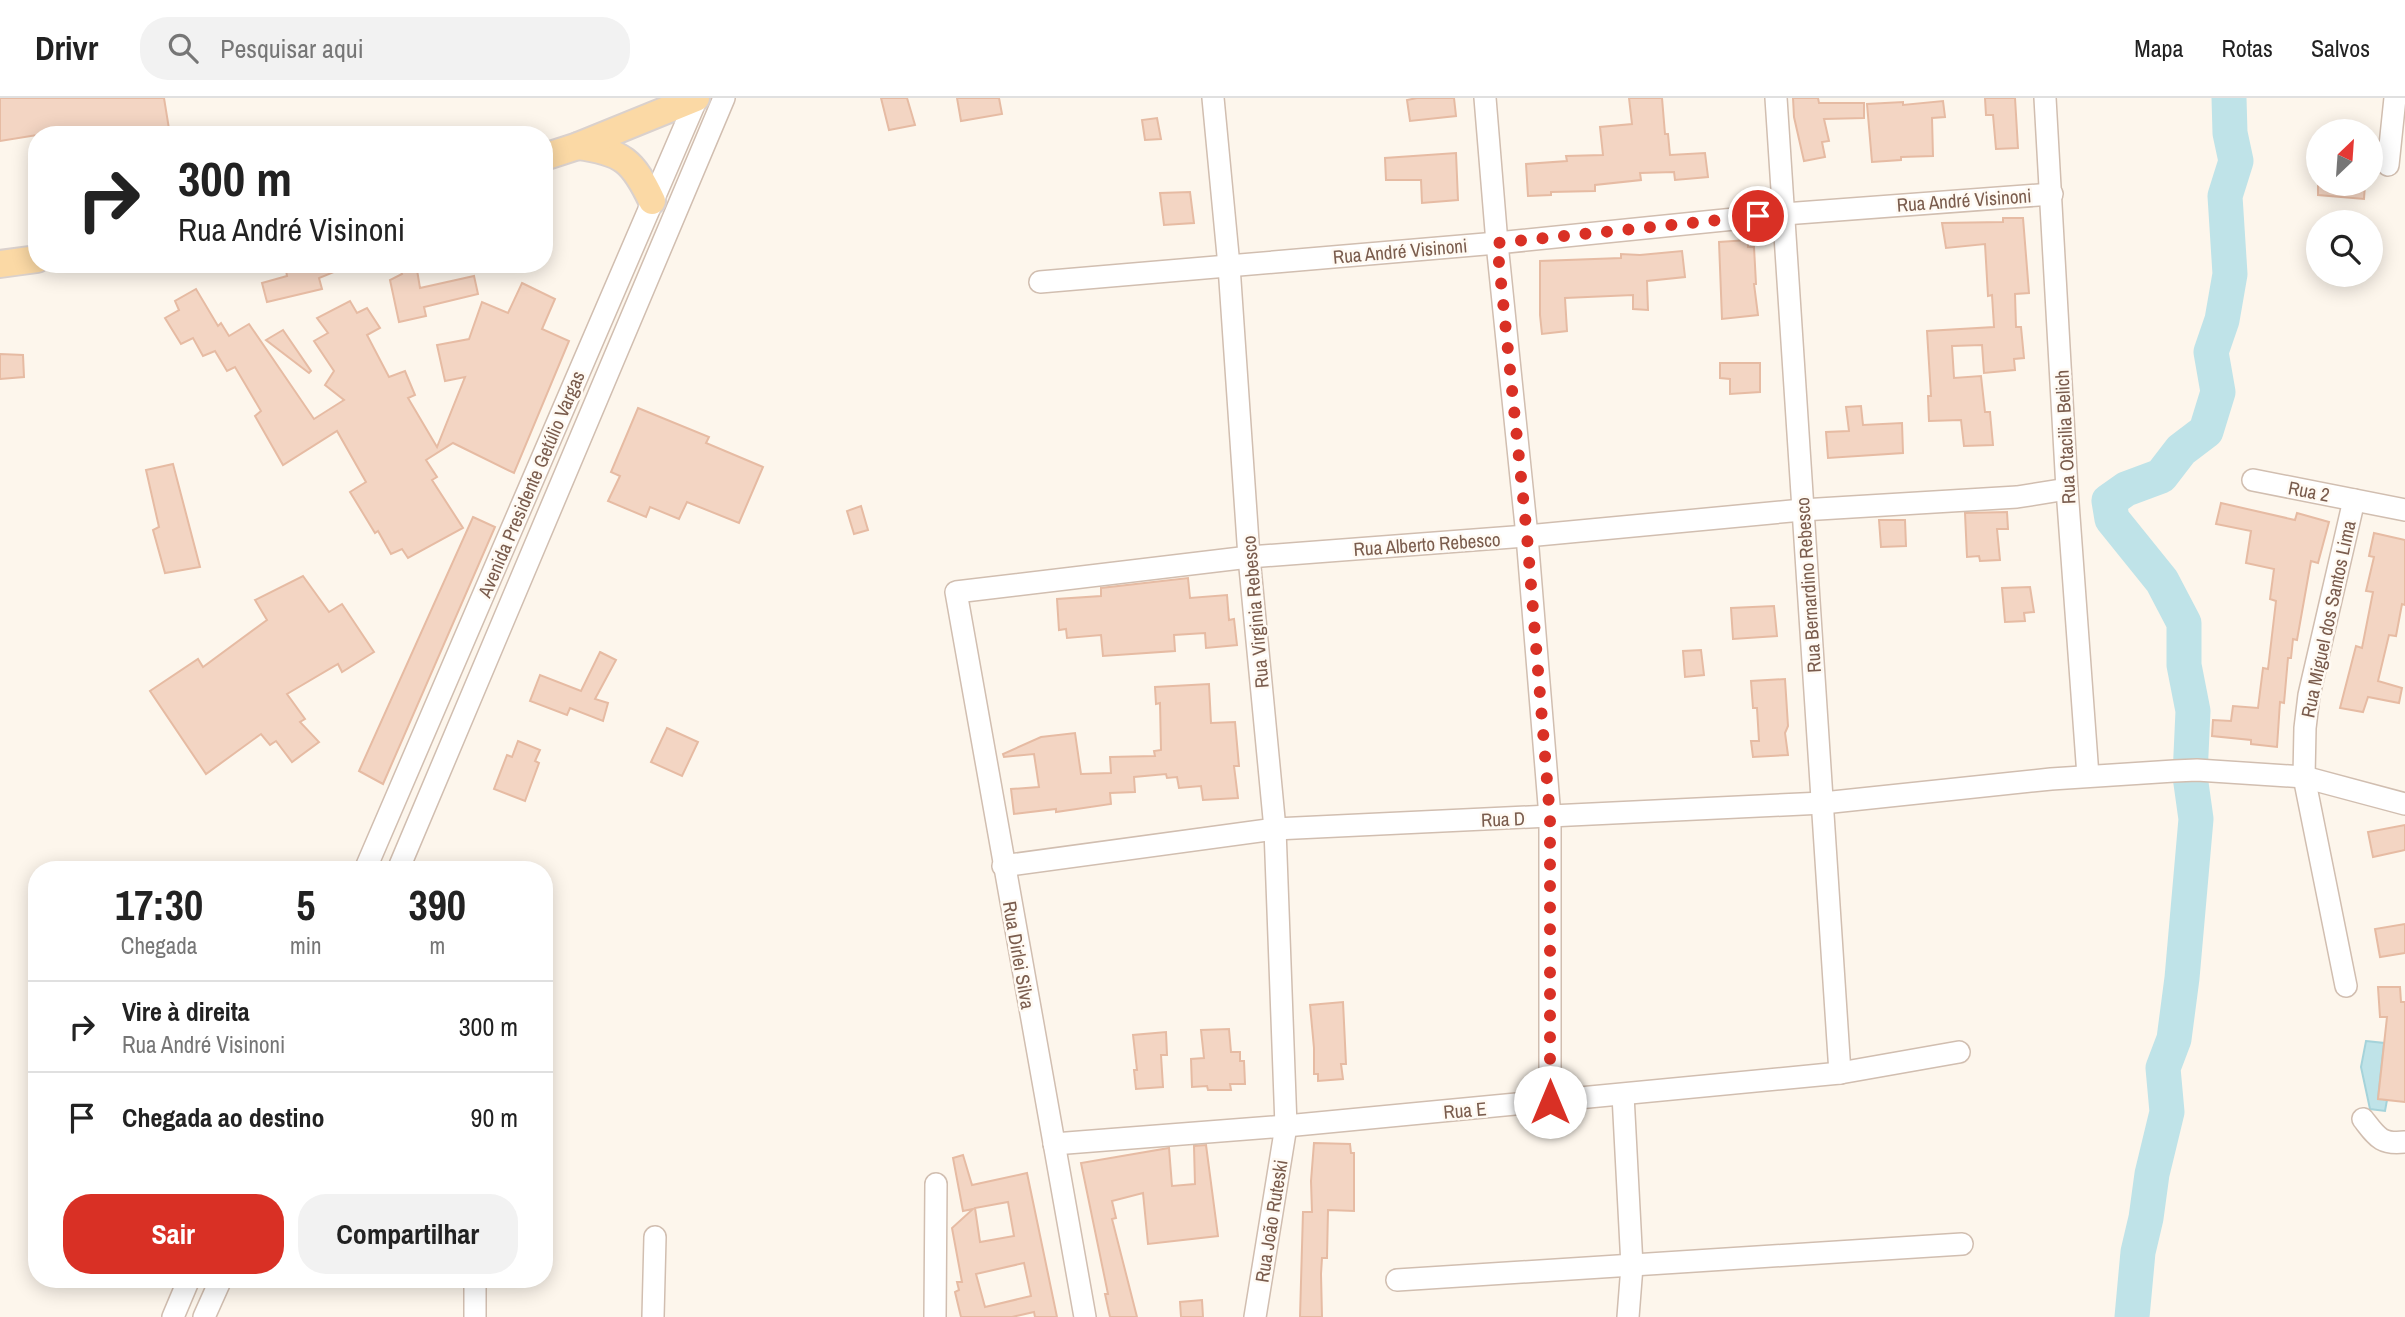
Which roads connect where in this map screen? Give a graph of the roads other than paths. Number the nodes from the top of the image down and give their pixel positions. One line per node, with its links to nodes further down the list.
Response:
1 (696, 98): 8 (main road); 12 (street, Avenida Presidente Getúlio Vargas)
2 (724, 98): 20 (street, Avenida Presidente Getúlio Vargas)
3 (1213, 98): 17 (street, Rua Virginia Rebesco)
4 (1485, 98): 14 (street)
5 (1776, 98): 13 (street, Rua Bernardino Rebesco)
6 (2045, 98): 11 (street, Rua Otacilia Belich)
7 (2395, 98): 10 (street)
8 (578, 146): 9 (main road); 12 (main road)
9 (553, 154)
10 (2388, 165)
11 (2052, 194): 13 (street, Rua André Visinoni); 22 (street, Rua Otacilia Belich)
12 (652, 201): 19 (street, Avenida Presidente Getúlio Vargas)
13 (1784, 214): 14 (street, Rua André Visinoni); 24 (street, Rua Bernardino Rebesco)
14 (1497, 243): 17 (street, Rua André Visinoni); 26 (street)
15 (28, 260): 16 (main road)
16 (0, 264)
17 (1228, 266): 18 (street, Rua André Visinoni); 27 (street, Rua Virginia Rebesco)
18 (1040, 282)
19 (538, 467): 20 (street); 35 (street, Avenida Presidente Getúlio Vargas)
20 (563, 478): 36 (street, Avenida Presidente Getúlio Vargas)
21 (2253, 480): 23 (street, Rua 2)
22 (2067, 489): 24 (street, Rua Alberto Rebesco); 29 (street, Rua Otacilia Belich)
23 (2354, 500): 25 (street, Rua 2); 30 (street, Rua Miguel dos Santos Lima)
24 (1802, 510): 26 (street, Rua Alberto Rebesco); 31 (street, Rua Bernardino Rebesco)
25 (2405, 510)
26 (1527, 536): 27 (street, Rua Alberto Rebesco); 33 (street)
27 (1249, 557): 28 (street, Rua Alberto Rebesco); 34 (street, Rua Virginia Rebesco)
28 (956, 593): 37 (street, Rua Dirlei Silva)
29 (2088, 776): 30 (street, Rua D); 31 (street, Rua D)
30 (2304, 777): 32 (street, Rua D); 38 (street, Rua Miguel dos Santos Lima)
31 (1823, 803): 33 (street, Rua D); 40 (street, Rua Bernardino Rebesco)
32 (2405, 804)
33 (1550, 817): 34 (street, Rua D); 42 (street)
34 (1275, 829): 37 (street, Rua D); 44 (street, Rua Virginia Rebesco)
35 (369, 861)
36 (402, 861)
37 (1003, 866): 46 (street, Rua Dirlei Silva)
38 (2346, 986)
39 (1959, 1052): 40 (street, Rua E)
40 (1840, 1073): 41 (street, Rua E)
41 (1623, 1094): 42 (street, Rua E); 50 (street)
42 (1550, 1102): 44 (street, Rua E)
43 (2363, 1119): 45 (street)
44 (1286, 1126): 46 (street, Rua E); 61 (street, Rua João Ruteski)
45 (2405, 1142)
46 (1054, 1144): 60 (street, Rua Dirlei Silva)
47 (936, 1184): 59 (street)
48 (654, 1237): 58 (street)
49 (1962, 1244): 50 (street)
50 (1632, 1266): 51 (street); 62 (street)
51 (1397, 1280)
52 (185, 1288): 55 (street)
53 (217, 1288): 56 (street)
54 (475, 1288): 57 (street)
55 (173, 1317)
56 (204, 1317)
57 (474, 1317)
58 (653, 1317)
59 (935, 1317)
60 (1085, 1317)
61 (1255, 1317)
62 (1628, 1317)

